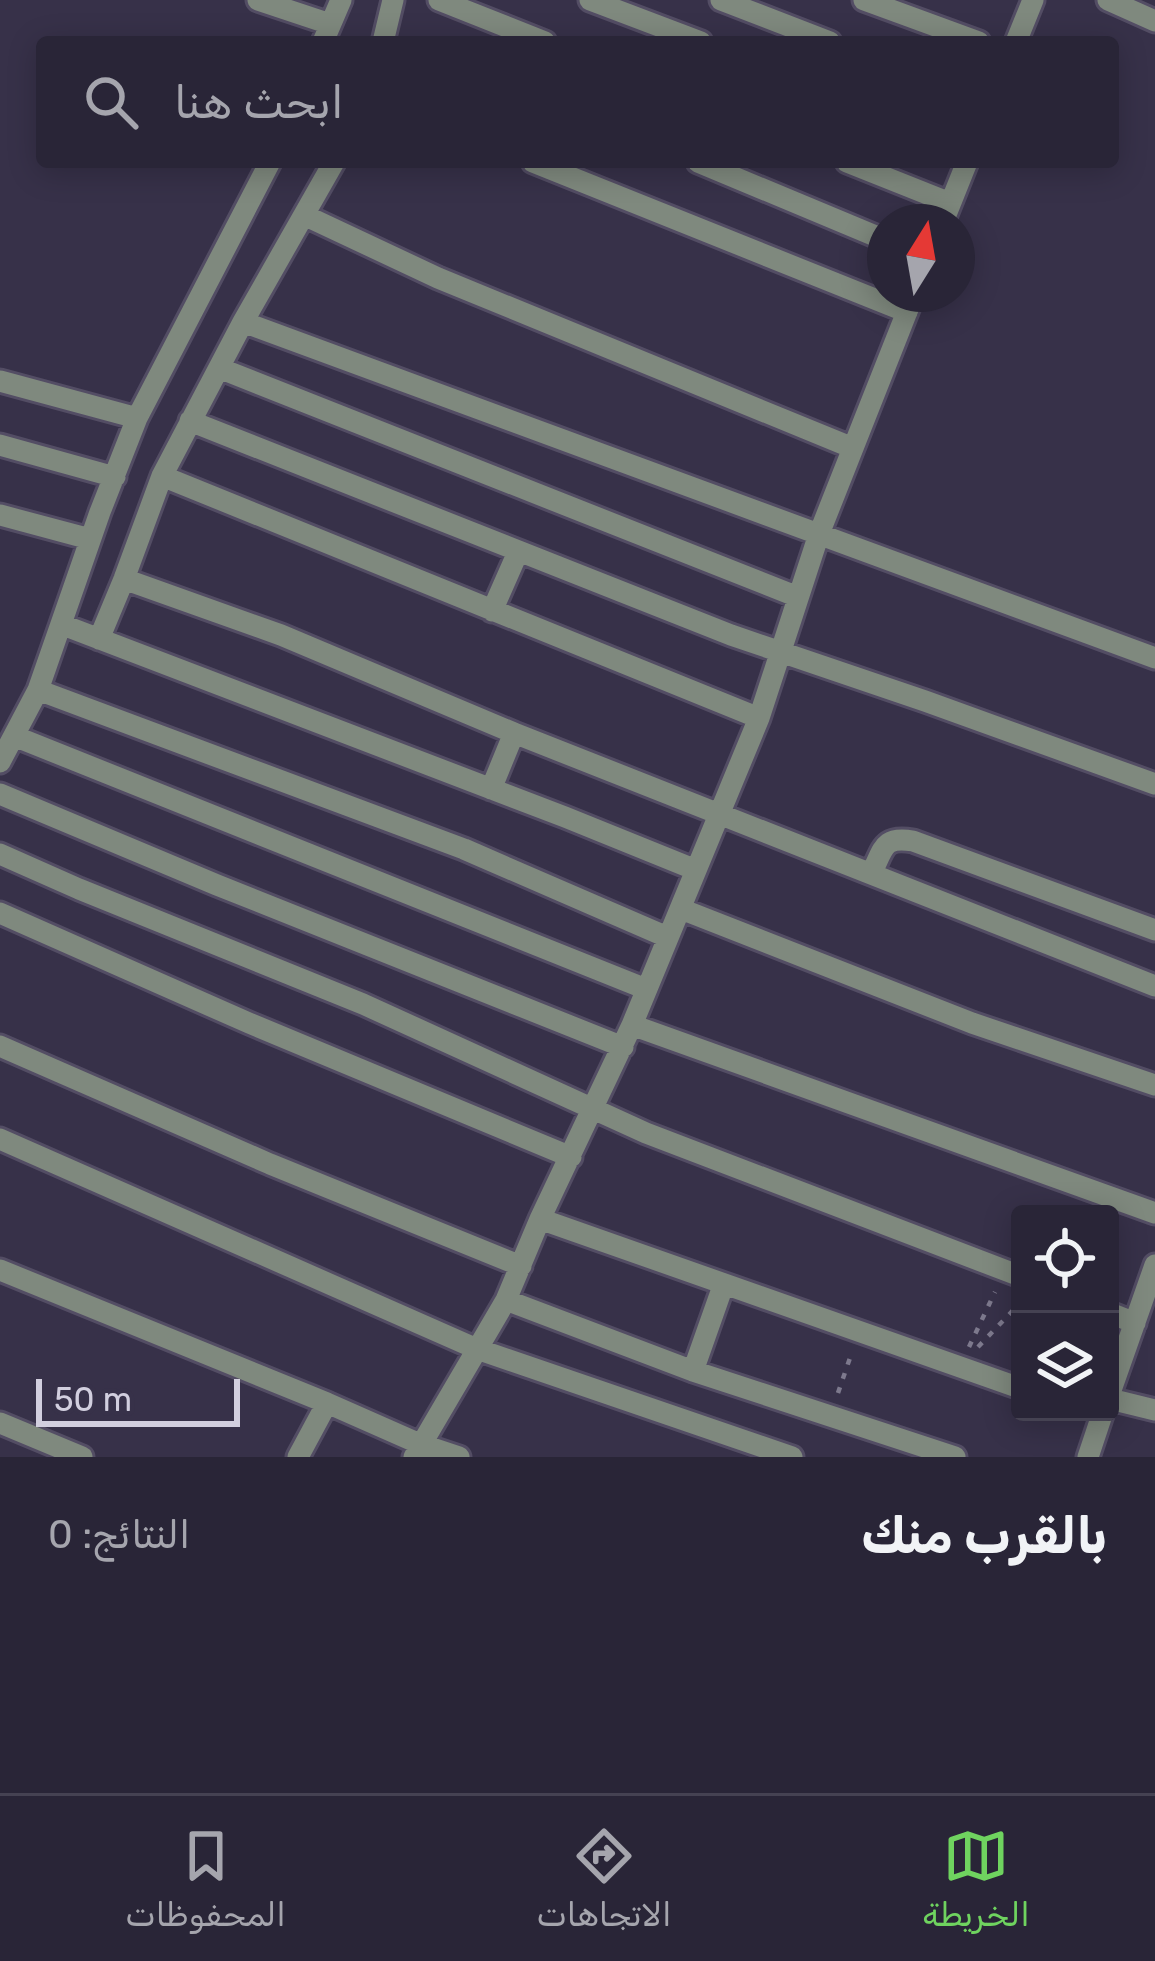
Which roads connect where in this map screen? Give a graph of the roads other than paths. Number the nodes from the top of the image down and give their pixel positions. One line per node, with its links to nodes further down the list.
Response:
1 (258, 0): 11 (street)
2 (341, 0): 11 (street)
3 (393, 0): 12 (street)
4 (439, 0): 13 (street)
5 (590, 0): 14 (street)
6 (721, 0): 15 (street)
7 (864, 0): 16 (street)
8 (1033, 0): 17 (street)
9 (1108, 0): 10 (street)
10 (1155, 21)
11 (326, 33)
12 (384, 36)
13 (530, 36)
14 (685, 36)
15 (814, 36)
16 (963, 36)
17 (1018, 36)
18 (267, 168): 33 (street)
19 (331, 168): 26 (street)
20 (549, 168): 28 (street)
21 (712, 168): 27 (street)
22 (859, 168): 24 (street)
23 (965, 168): 25 (street)
24 (929, 204)
25 (951, 204)
26 (306, 216): 30 (street); 36 (street)
27 (867, 232)
28 (867, 287)
29 (907, 312): 36 (street)
30 (243, 322): 31 (street); 40 (street)
31 (219, 368): 34 (street); 44 (street)
32 (0, 381): 33 (street)
33 (136, 418): 38 (street)
34 (190, 421): 37 (street); 42 (street)
35 (0, 445): 38 (street)
36 (853, 448): 40 (street)
37 (162, 476): 43 (street); 45 (street)
38 (115, 477): 41 (street)
39 (0, 515): 41 (street)
40 (819, 534): 44 (street); 49 (street)
41 (90, 539): 46 (street)
42 (518, 552): 45 (street); 48 (street)
43 (124, 579): 47 (street); 52 (street)
44 (798, 598): 48 (street)
45 (492, 610): 51 (street)
46 (63, 625): 47 (street); 50 (street)
47 (99, 638): 56 (street)
48 (781, 652): 51 (street); 55 (street)
49 (1155, 658)
50 (38, 690): 53 (street); 65 (street)
51 (759, 718): 58 (street)
52 (514, 733): 56 (street); 58 (street)
53 (14, 736): 54 (street); 67 (street)
54 (0, 762)
55 (1155, 784)
56 (491, 789): 60 (street)
57 (0, 794): 70 (street)
58 (718, 814): 60 (street); 61 (street)
59 (0, 854): 72 (street)
60 (696, 870): 62 (street)
61 (872, 872): 64 (street); 66 (street)
62 (681, 909): 65 (street); 71 (street)
63 (0, 913): 74 (street)
64 (1155, 930)
65 (668, 938): 67 (street)
66 (1155, 986)
67 (646, 989): 68 (street)
68 (632, 1025): 70 (street); 75 (street)
69 (0, 1046): 78 (street)
70 (623, 1047): 72 (street)
71 (1155, 1085)
72 (594, 1108): 74 (street); 80 (street)
73 (0, 1138): 84 (street)
74 (571, 1156): 76 (street)
75 (1155, 1213)
76 (540, 1219): 78 (street); 81 (street)
77 (1155, 1265): 83 (street)
78 (520, 1267): 82 (street)
79 (0, 1270): 88 (street)
80 (1011, 1271)
81 (723, 1286): 86 (street); 87 (street)
82 (506, 1300): 84 (street); 86 (street)
83 (1144, 1310): 85 (street)
84 (477, 1349): 93 (street); 97 (street)
85 (1119, 1369)
86 (693, 1371): 98 (street)
87 (1011, 1385)
88 (327, 1403): 93 (street); 95 (street)
89 (1119, 1407): 90 (street)
90 (1155, 1410)
91 (1099, 1421): 99 (street)
92 (0, 1423): 94 (street)
93 (417, 1451): 96 (street)
94 (82, 1457)
95 (298, 1457)
96 (459, 1457)
97 (791, 1457)
98 (955, 1457)
99 (1088, 1457)

